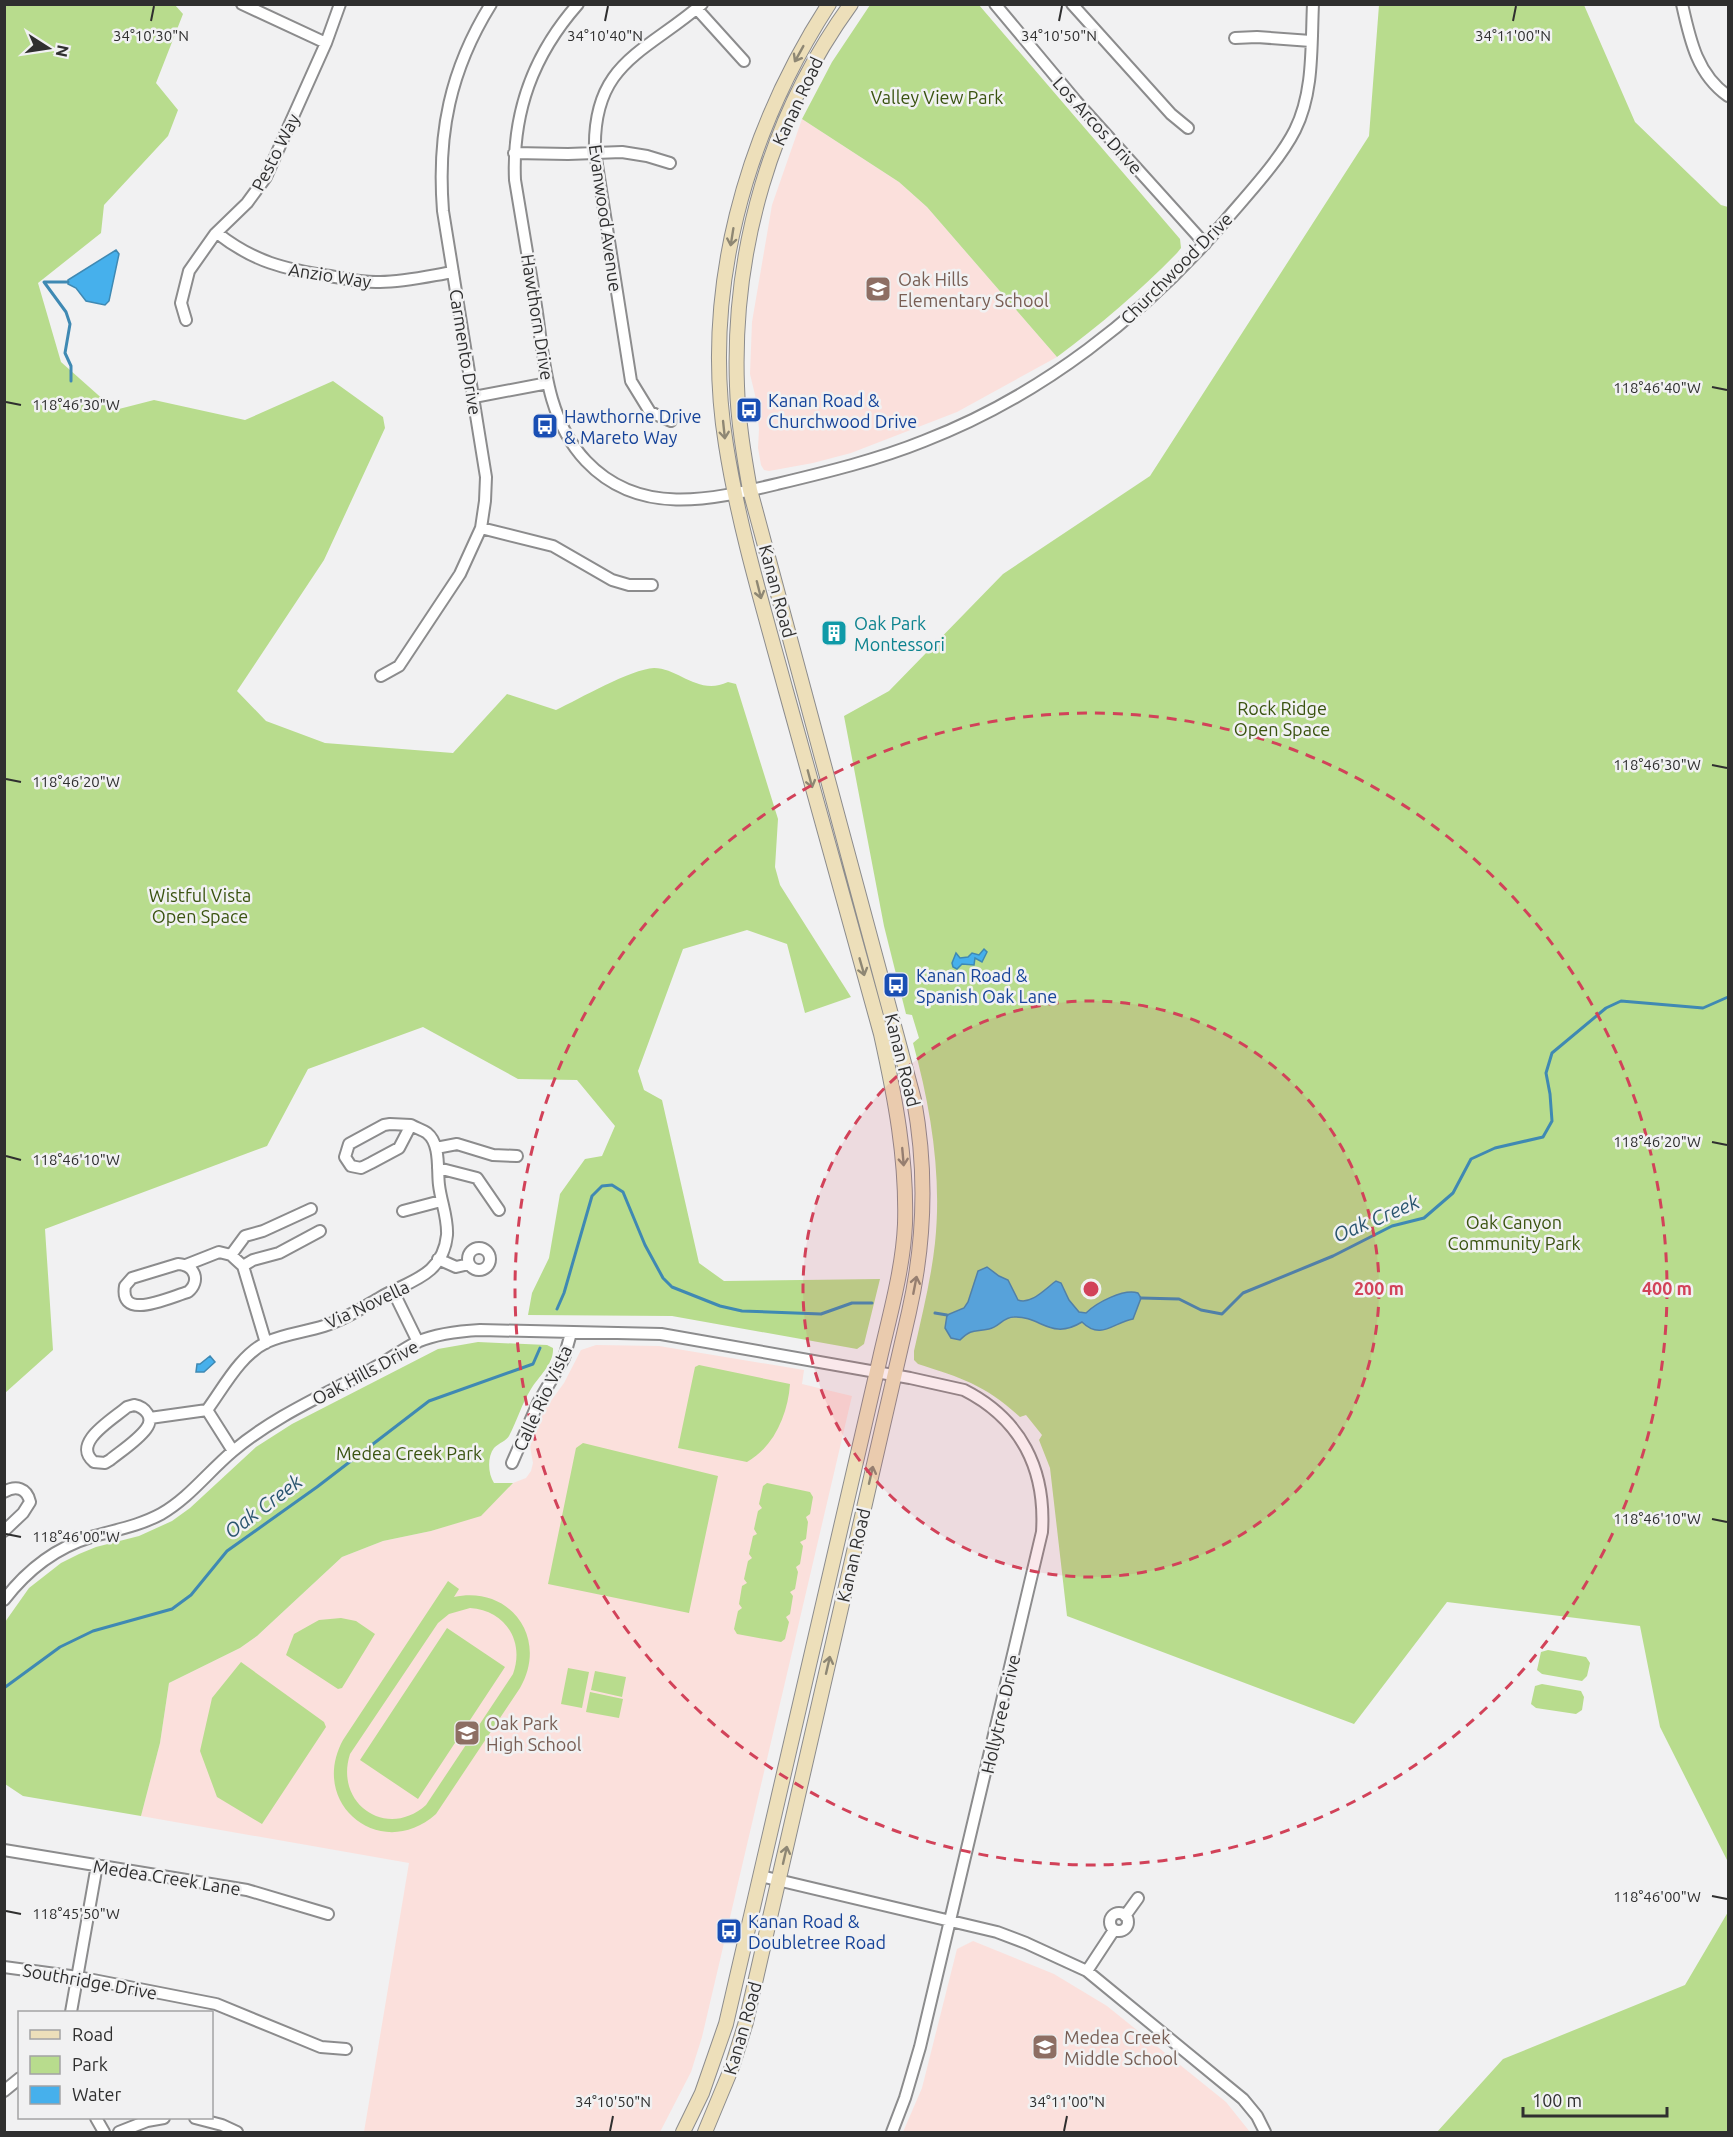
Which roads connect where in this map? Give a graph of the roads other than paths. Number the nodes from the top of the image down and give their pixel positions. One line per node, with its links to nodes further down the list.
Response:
1 (242, 4): 14 (street)
2 (340, 4): 14 (street, Pesto Way)
3 (490, 4): 23 (street, Carmento Drive)
4 (829, 4): 29 (main road, Kanan Road, one-way to 29)
5 (851, 4): 28 (main road, Kanan Road)
6 (995, 4): 22 (street, Los Arcos Drive)
7 (1072, 4): 17 (street)
8 (1313, 4): 13 (street, Churchwood Drive)
9 (1682, 4): 16 (street)
10 (577, 5): 19 (street, Hawthorn Drive)
11 (699, 7): 15 (street); 18 (street, Evanwood Avenue)
12 (1235, 38): 13 (street)
13 (1311, 41): 22 (street, Churchwood Drive)
14 (326, 43): 21 (street, Pesto Way)
15 (744, 61)
16 (1728, 96)
17 (1188, 128)
18 (596, 152): 19 (street); 20 (street); 27 (street, Evanwood Avenue)
19 (514, 153): 25 (street, Hawthorn Drive)
20 (670, 163)
21 (216, 232): 23 (street, Anzio Way); 24 (street, Pesto Way)
22 (1205, 244): 28 (street, Churchwood Drive)
23 (453, 272): 26 (street, Carmento Drive)
24 (186, 320)
25 (548, 383): 26 (street); 29 (street, Hawthorn Drive)
26 (474, 398): 30 (street, Carmento Drive)
27 (672, 421)
28 (750, 490): 29 (street, Hawthorn Drive); 52 (main road, Kanan Road, one-way to 28)
29 (735, 493): 51 (main road, Kanan Road, one-way to 51)
30 (481, 528): 31 (street); 32 (street, Carmento Drive)
31 (652, 585)
32 (381, 676)
33 (411, 1125): 33 (street); 34 (street)
34 (436, 1148): 35 (street); 36 (street, Via Novella)
35 (517, 1156)
36 (438, 1168): 37 (street, Via Novella); 39 (street)
37 (441, 1201): 40 (street); 43 (street, Via Novella)
38 (310, 1209): 42 (street)
39 (499, 1210)
40 (403, 1211)
41 (320, 1231): 46 (street)
42 (231, 1255): 45 (street); 46 (street)
43 (438, 1259): 44 (street); 47 (street, Via Novella)
44 (469, 1264)
45 (186, 1265): 45 (street)
46 (243, 1266): 49 (street)
47 (393, 1291): 49 (street, Via Novella); 50 (street)
48 (571, 1333): 50 (street, Oak Hills Drive); 51 (street, Oak Hills Drive); 56 (street, Calle Rio Vista)
49 (266, 1342): 53 (street, Via Novella)
50 (418, 1342): 55 (street, Oak Hills Drive)
51 (877, 1372): 52 (street, Oak Hills Drive); 62 (main road, Kanan Road)
52 (894, 1375): 63 (main road, Kanan Road, one-way to 52); 66 (street, Hollytree Drive)
53 (207, 1410): 54 (street); 55 (street)
54 (150, 1418): 54 (street)
55 (233, 1451): 59 (street, Oak Hills Drive)
56 (512, 1463)
57 (4, 1492): 58 (street)
58 (4, 1531)
59 (4, 1600)
60 (4, 1850): 61 (street, Medea Creek Lane)
61 (97, 1865): 65 (street, Medea Creek Lane); 69 (street)
62 (761, 1876): 63 (street); 80 (main road, Kanan Road)
63 (780, 1880): 66 (street); 81 (main road, Kanan Road)
64 (1138, 1898): 68 (street)
65 (328, 1914)
66 (950, 1921): 68 (street); 82 (street, Hollytree Drive)
67 (4, 1967): 69 (street, Southridge Drive)
68 (1087, 1971): 83 (street)
69 (78, 1977): 70 (street); 71 (street, Southridge Drive)
70 (71, 2011)
71 (346, 2049)
72 (18, 2080): 73 (street)
73 (4, 2091)
74 (97, 2119): 77 (street)
75 (158, 2119): 78 (street)
76 (199, 2119): 79 (street)
77 (104, 2133)
78 (119, 2133)
79 (237, 2133)
80 (683, 2133)
81 (705, 2133)
82 (892, 2133)
83 (1265, 2133)

